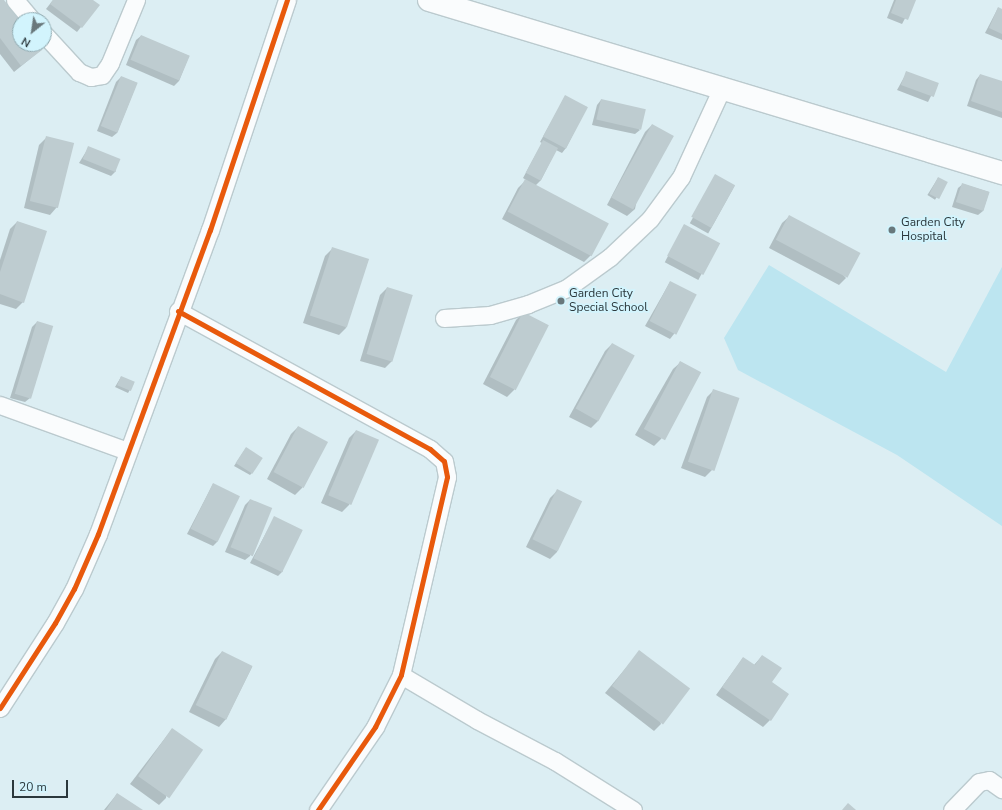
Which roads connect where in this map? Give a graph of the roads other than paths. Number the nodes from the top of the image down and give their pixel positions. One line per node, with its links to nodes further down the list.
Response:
1 (15, 0): 5 (street)
2 (136, 0): 6 (street)
3 (287, 0): 9 (street)
4 (429, 0): 7 (street)
5 (25, 12)
6 (52, 43)
7 (722, 88): 8 (street); 10 (street)
8 (1002, 173)
9 (178, 311): 12 (street); 13 (street)
10 (444, 318)
11 (0, 405): 12 (street)
12 (127, 451): 14 (street)
13 (401, 675): 16 (street); 17 (street)
14 (0, 708)
15 (1002, 789): 18 (street)
16 (318, 810)
17 (633, 810)
18 (952, 810)

